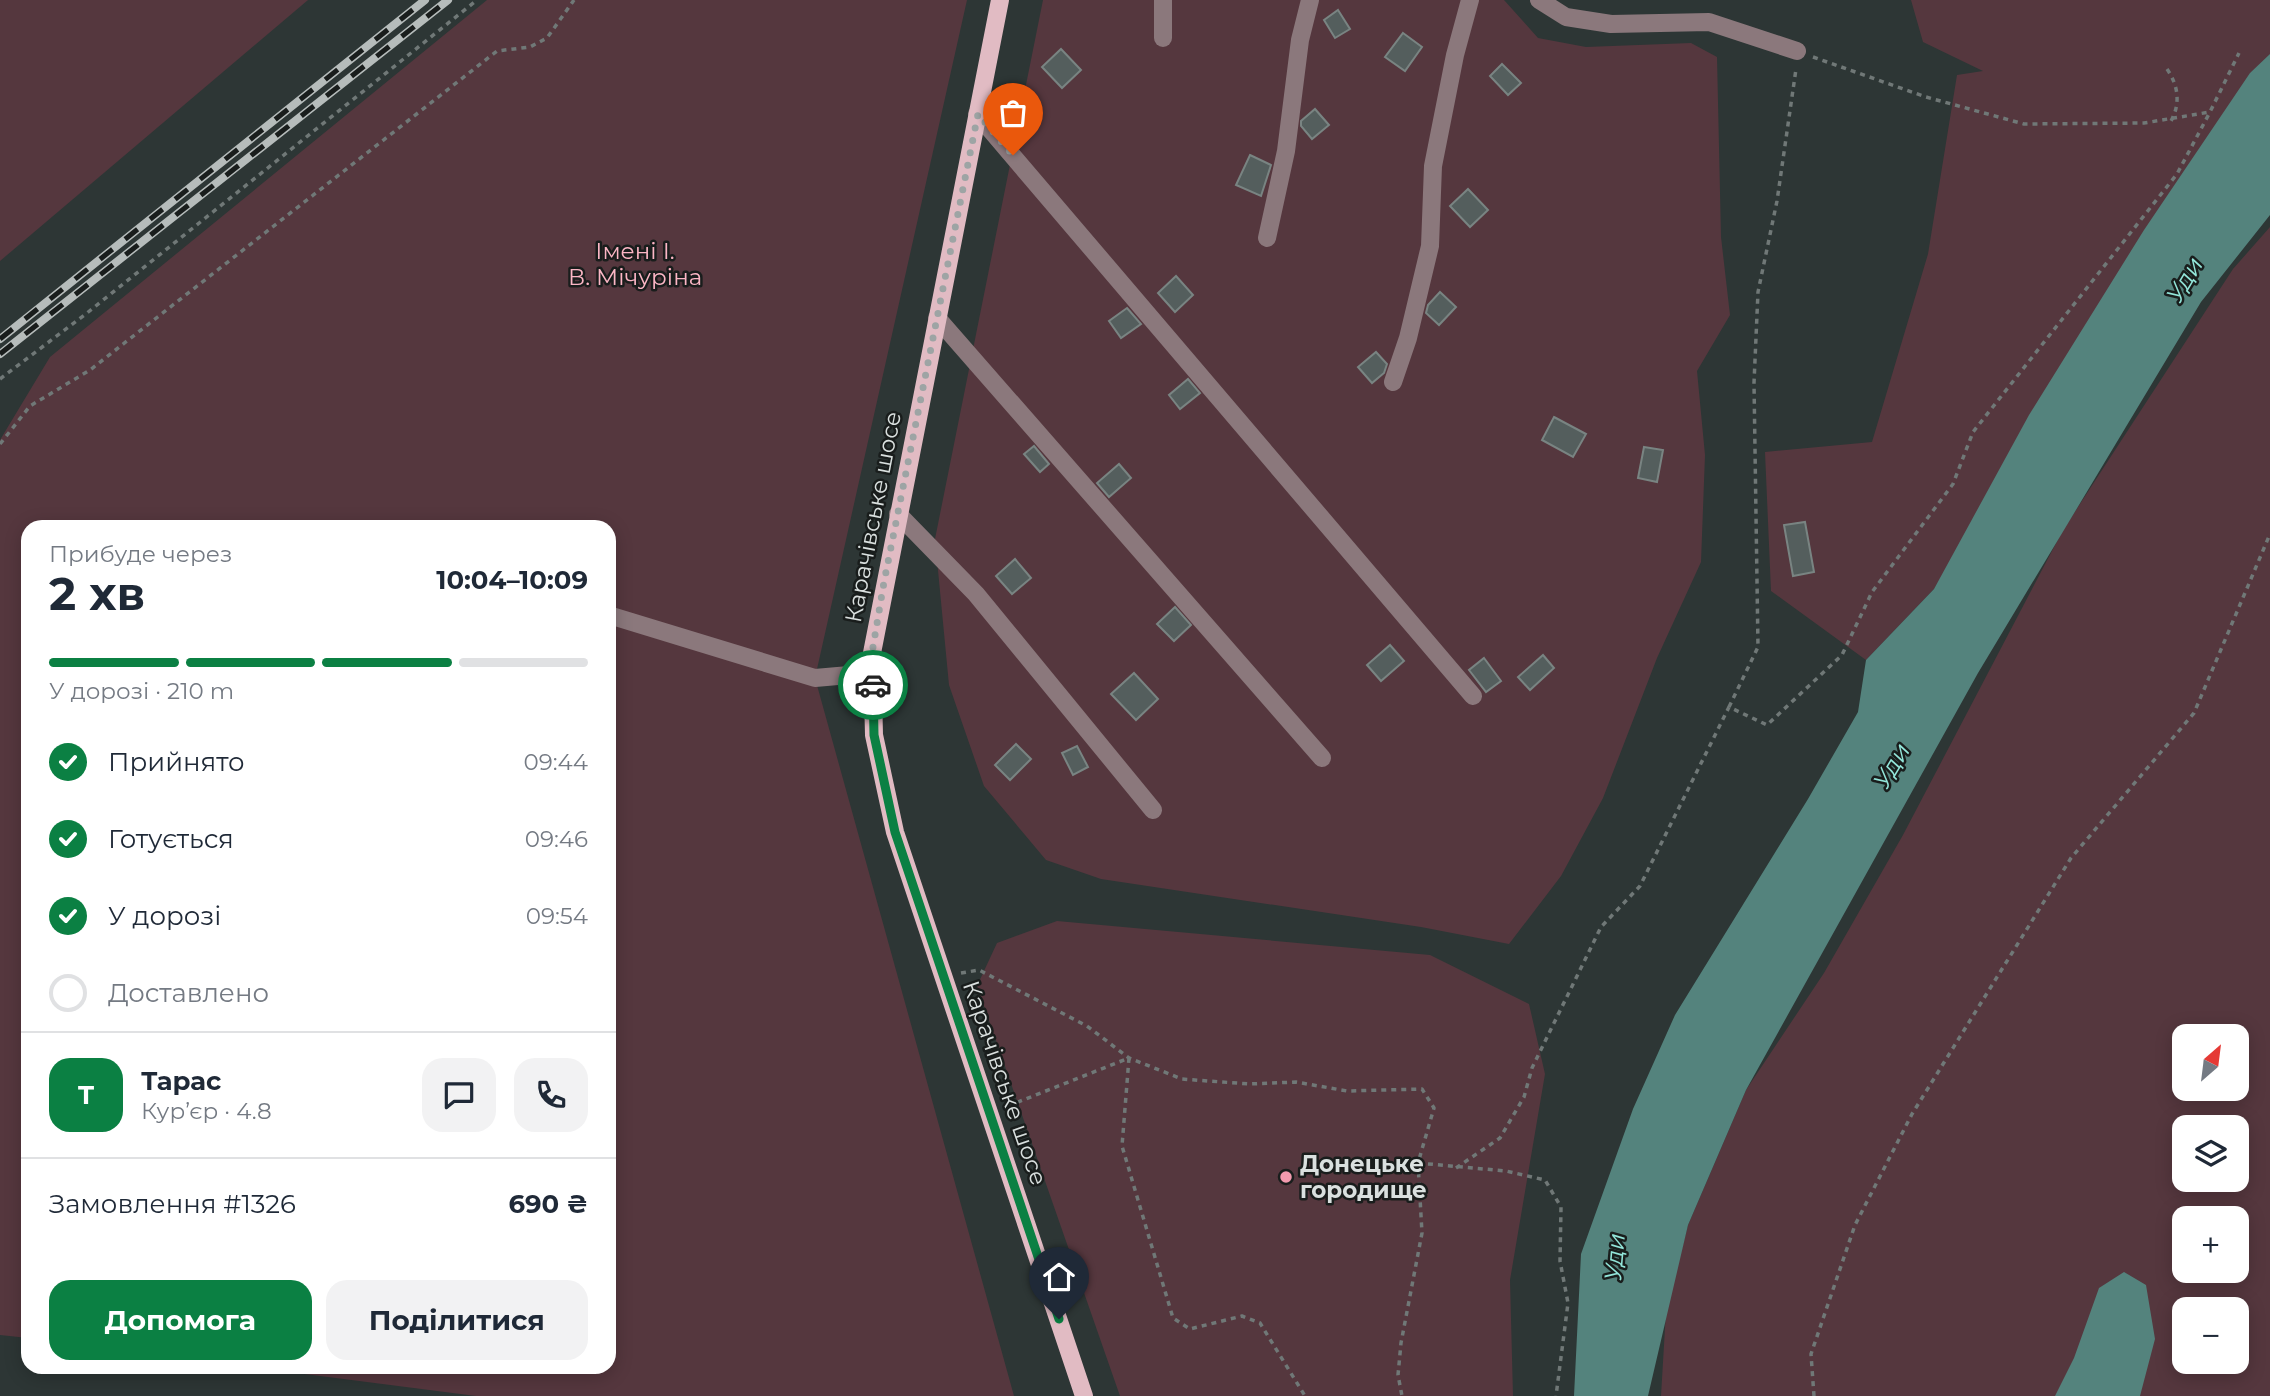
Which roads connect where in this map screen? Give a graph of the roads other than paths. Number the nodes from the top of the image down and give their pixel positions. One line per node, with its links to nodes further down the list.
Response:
1 (1000, 0): 8 (main road, Карачівське шосе)
2 (1163, 0): 6 (street)
3 (1310, 0): 9 (street)
4 (1470, 0): 11 (street)
5 (1539, 0): 7 (street)
6 (1163, 38)
7 (1797, 51)
8 (978, 114): 10 (main road, Карачівське шосе); 15 (street)
9 (1267, 237)
10 (937, 318): 12 (main road, Карачівське шосе); 16 (street)
11 (1393, 382)
12 (898, 514): 14 (main road, Карачівське шосе); 17 (street)
13 (616, 617): 14 (street)
14 (872, 673): 18 (main road, Карачівське шосе)
15 (1474, 696)
16 (1322, 758)
17 (1153, 810)
18 (1084, 1396)

